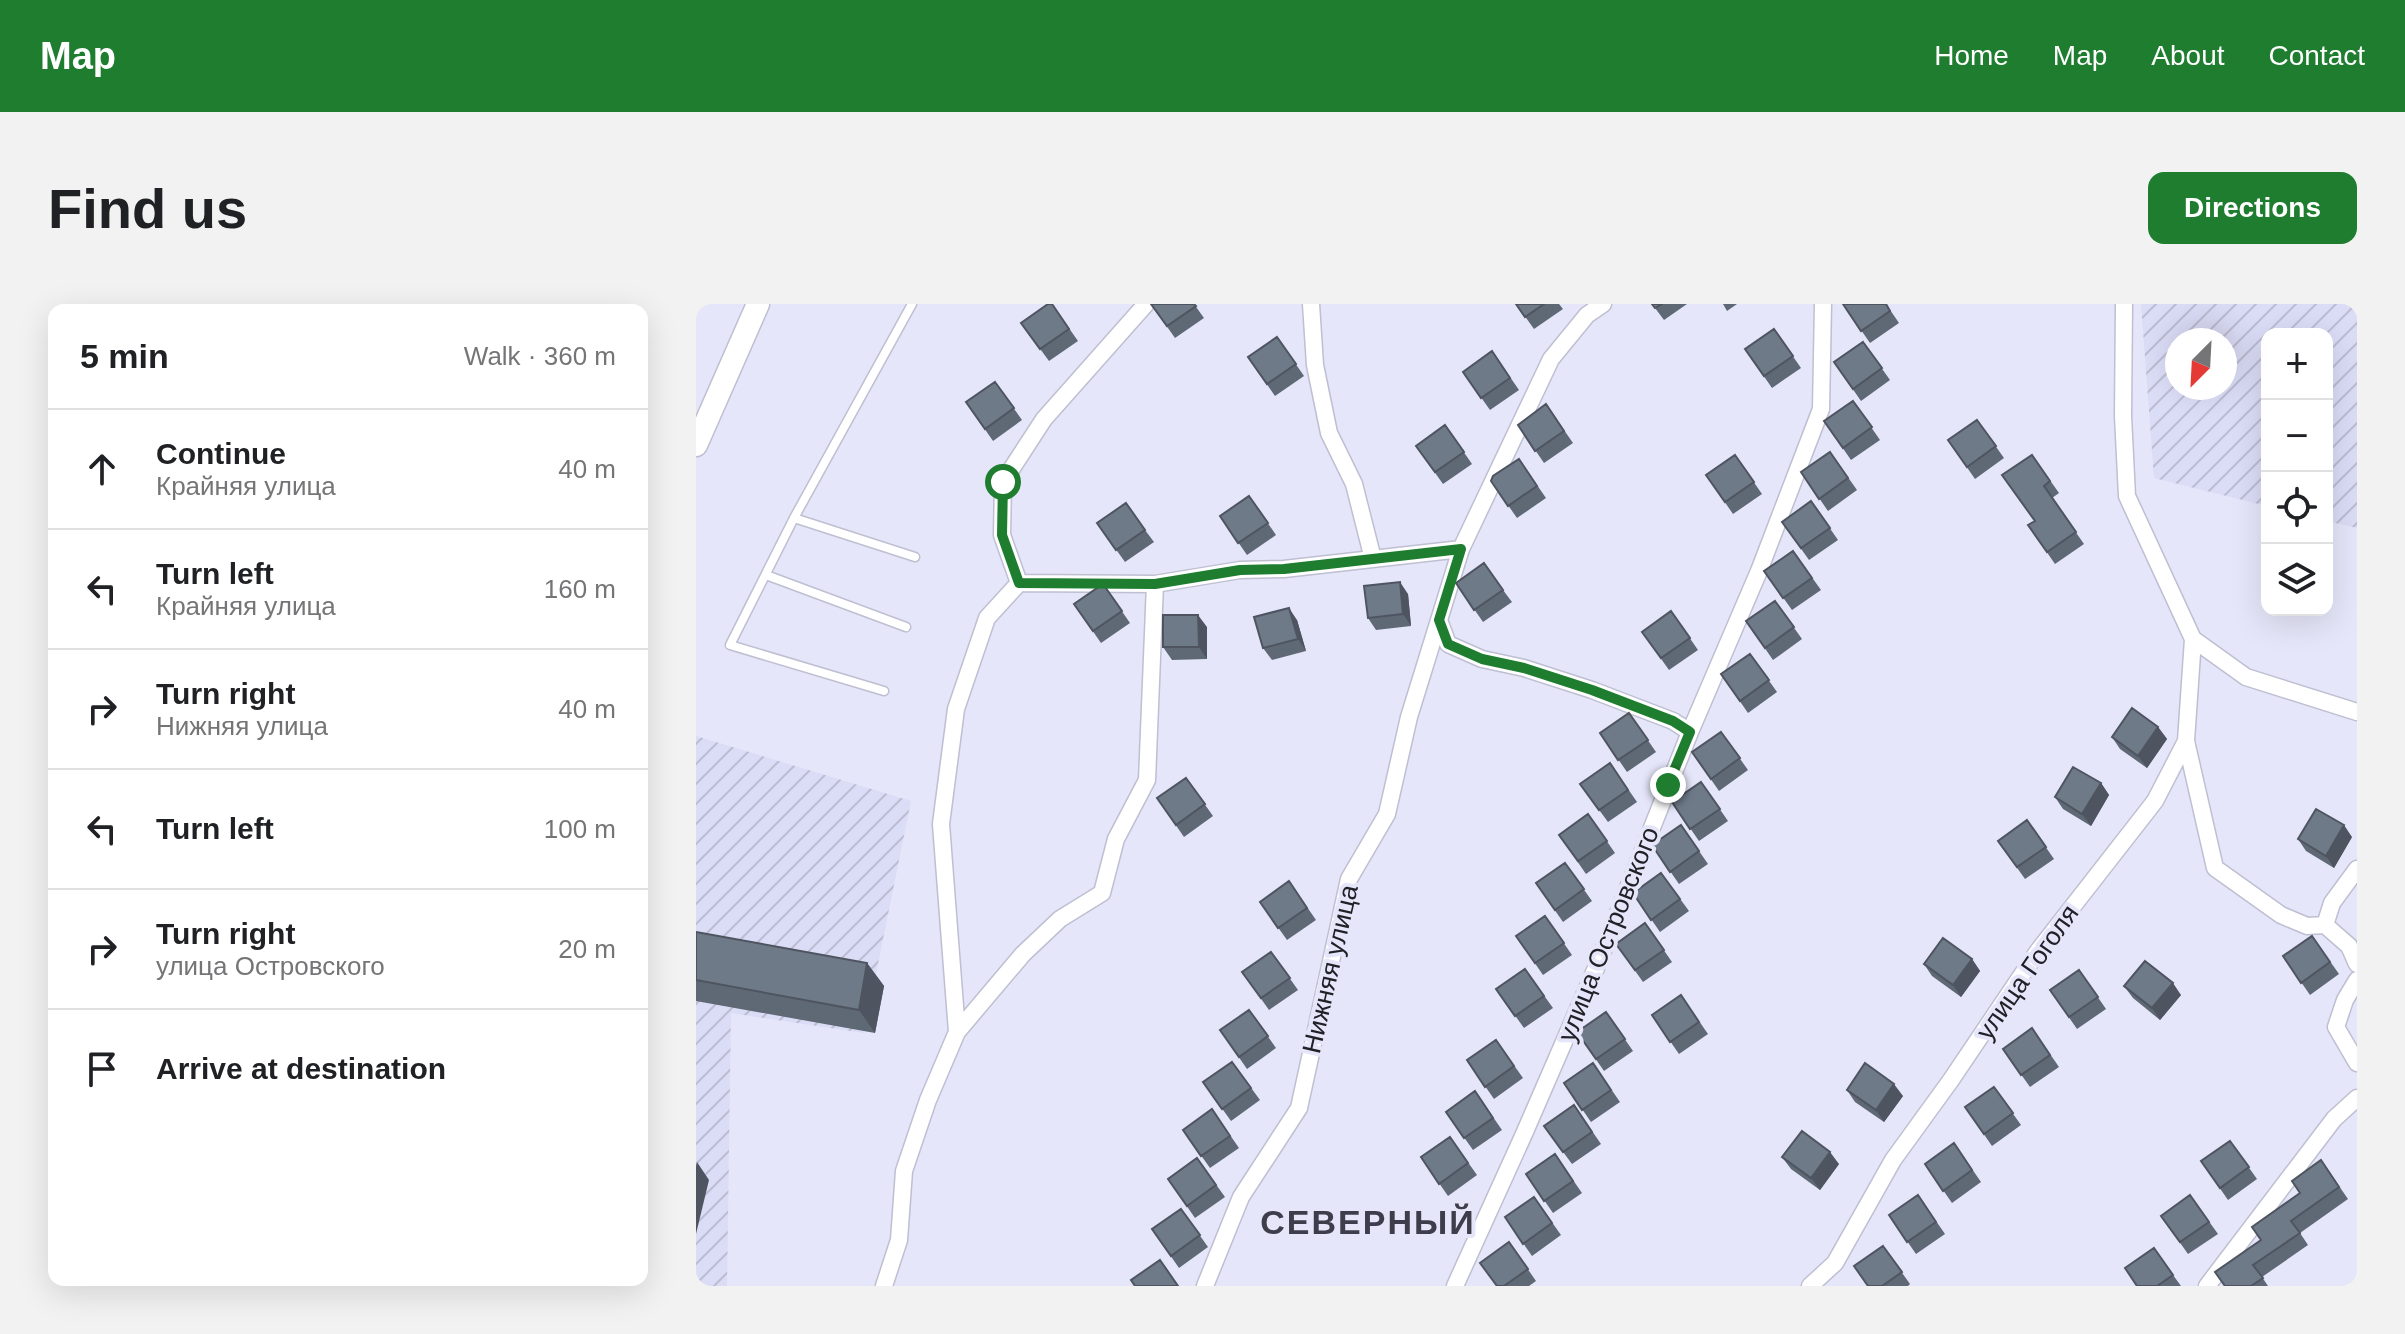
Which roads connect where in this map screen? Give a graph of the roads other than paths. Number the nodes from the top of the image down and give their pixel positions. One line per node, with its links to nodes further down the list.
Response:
1 (758, 304): 8 (street)
2 (912, 304): 9 (lane)
3 (1146, 304): 14 (street)
4 (1311, 304): 12 (street)
5 (1603, 304): 10 (street, Нижняя улица)
6 (1823, 304): 21 (street, улица Островского)
7 (2124, 304): 18 (street)
8 (696, 445)
9 (794, 518): 11 (lane); 13 (lane)
10 (1461, 549): 12 (street); 16 (street, Нижняя улица)
11 (915, 557)
12 (1373, 559): 15 (street)
13 (766, 575): 17 (lane); 19 (lane)
14 (1019, 583): 15 (street); 27 (street)
15 (1155, 584): 27 (street)
16 (1439, 620): 21 (street); 32 (street, Нижняя улица)
17 (906, 627)
18 (2193, 639): 20 (street); 22 (street, улица Гоголя)
19 (884, 691)
20 (2357, 712)
21 (1690, 732): 33 (street, улица Островского)
22 (2186, 741): 24 (street); 30 (street, улица Гоголя)
23 (2357, 869): 24 (street)
24 (2325, 925): 25 (street)
25 (2357, 964)
26 (2357, 980): 28 (street)
27 (957, 1032): 31 (street)
28 (2357, 1063)
29 (2357, 1098): 36 (street)
30 (1835, 1263): 34 (street, улица Гоголя); 35 (street)
31 (884, 1286)
32 (1205, 1286)
33 (1455, 1286)
34 (1810, 1286)
35 (1828, 1286)
36 (2207, 1286)

